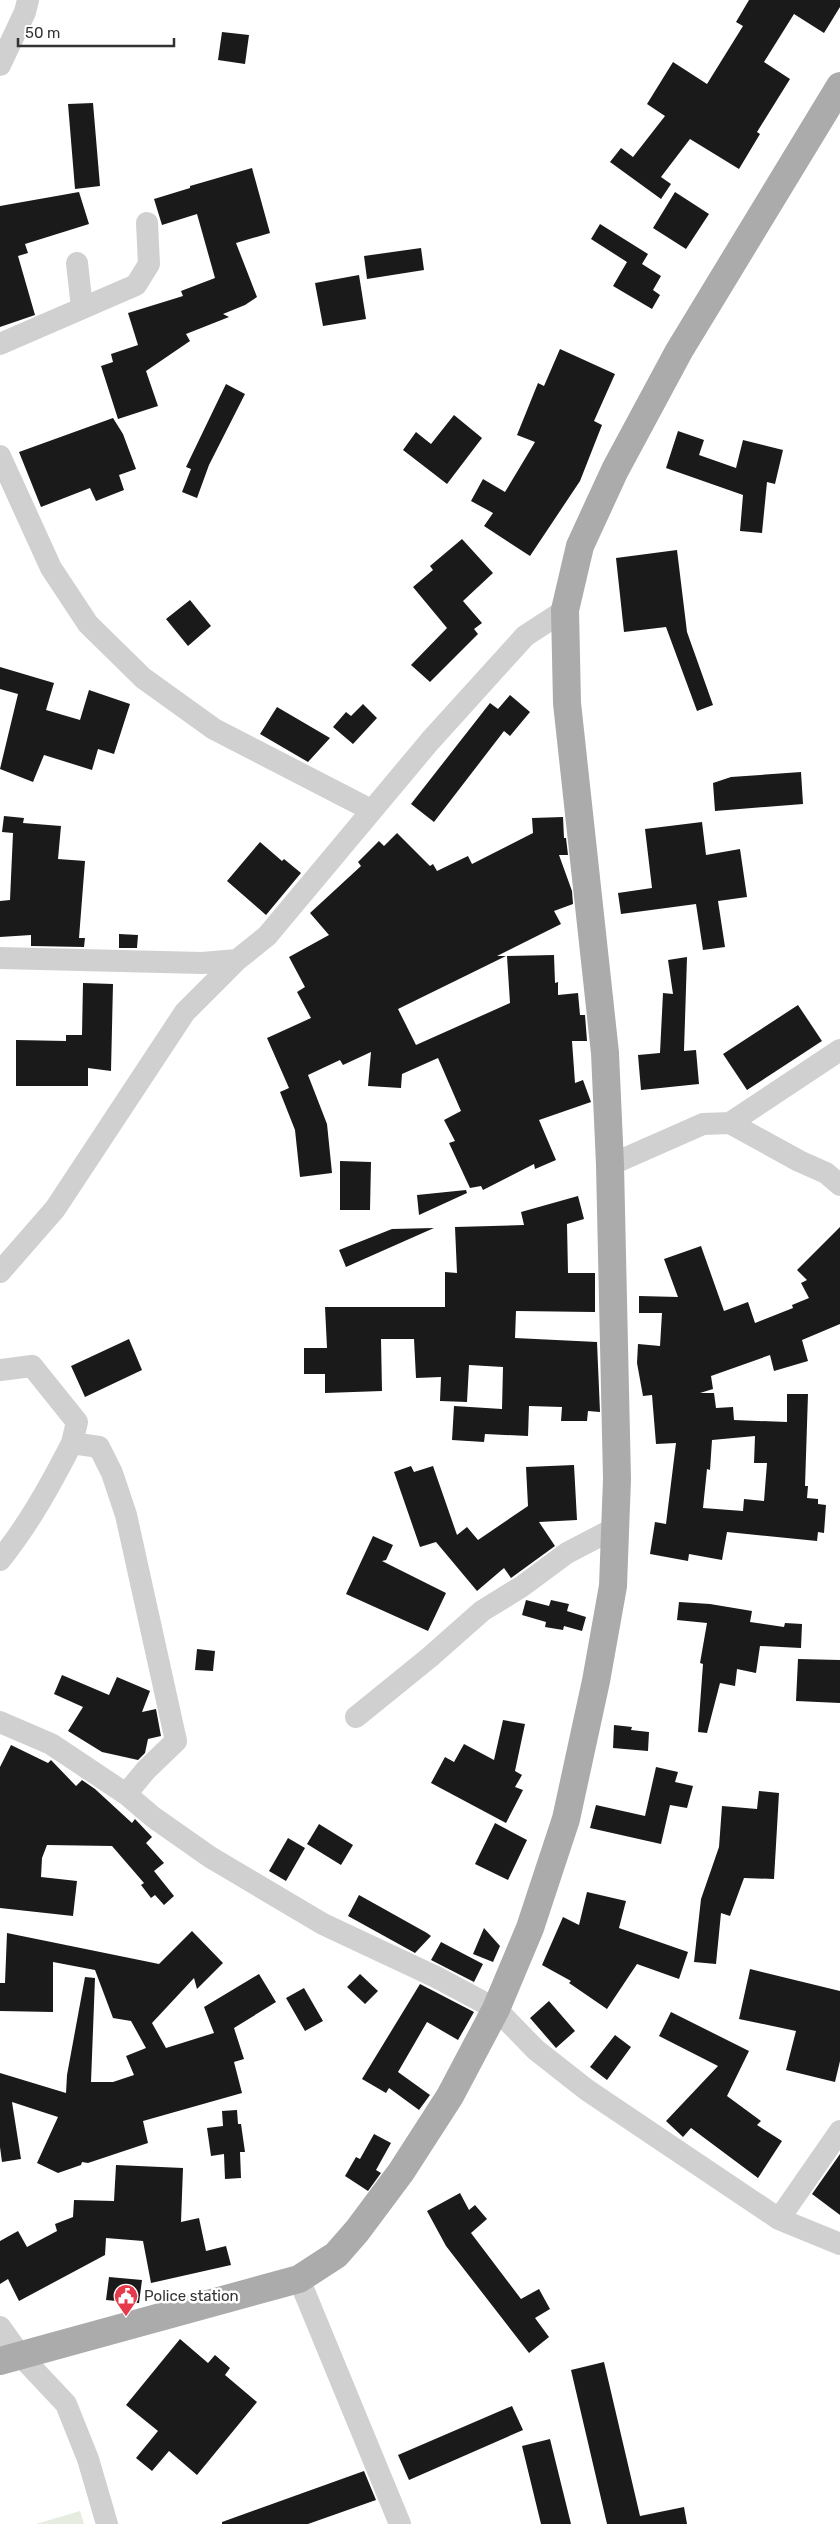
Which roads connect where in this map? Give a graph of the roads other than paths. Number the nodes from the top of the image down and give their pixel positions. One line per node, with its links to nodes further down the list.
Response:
1 (28, 0): 2 (street)
2 (0, 65)
3 (840, 86): 9 (main road)
4 (147, 223): 6 (street)
5 (77, 263): 6 (street)
6 (82, 308): 7 (street)
7 (0, 344)
8 (0, 456): 10 (street)
9 (565, 610): 10 (street); 15 (main road)
10 (371, 810): 12 (street)
11 (0, 958): 12 (street)
12 (237, 960): 17 (street)
13 (840, 1050): 14 (street)
14 (730, 1123): 15 (street); 16 (street)
15 (610, 1165): 20 (main road)
16 (840, 1185)
17 (0, 1272)
18 (0, 1370): 19 (street)
19 (72, 1443): 21 (street); 24 (street)
20 (615, 1528): 22 (street); 25 (main road)
21 (0, 1560)
22 (356, 1717)
23 (0, 1722): 24 (street)
24 (126, 1794): 25 (street)
25 (496, 2009): 27 (street); 29 (main road)
26 (840, 2131): 27 (street)
27 (779, 2219): 28 (street)
28 (840, 2244)
29 (299, 2279): 31 (main road); 33 (street)
30 (0, 2327): 31 (street)
31 (10, 2358): 32 (street)
32 (107, 2524)
33 (400, 2524)

